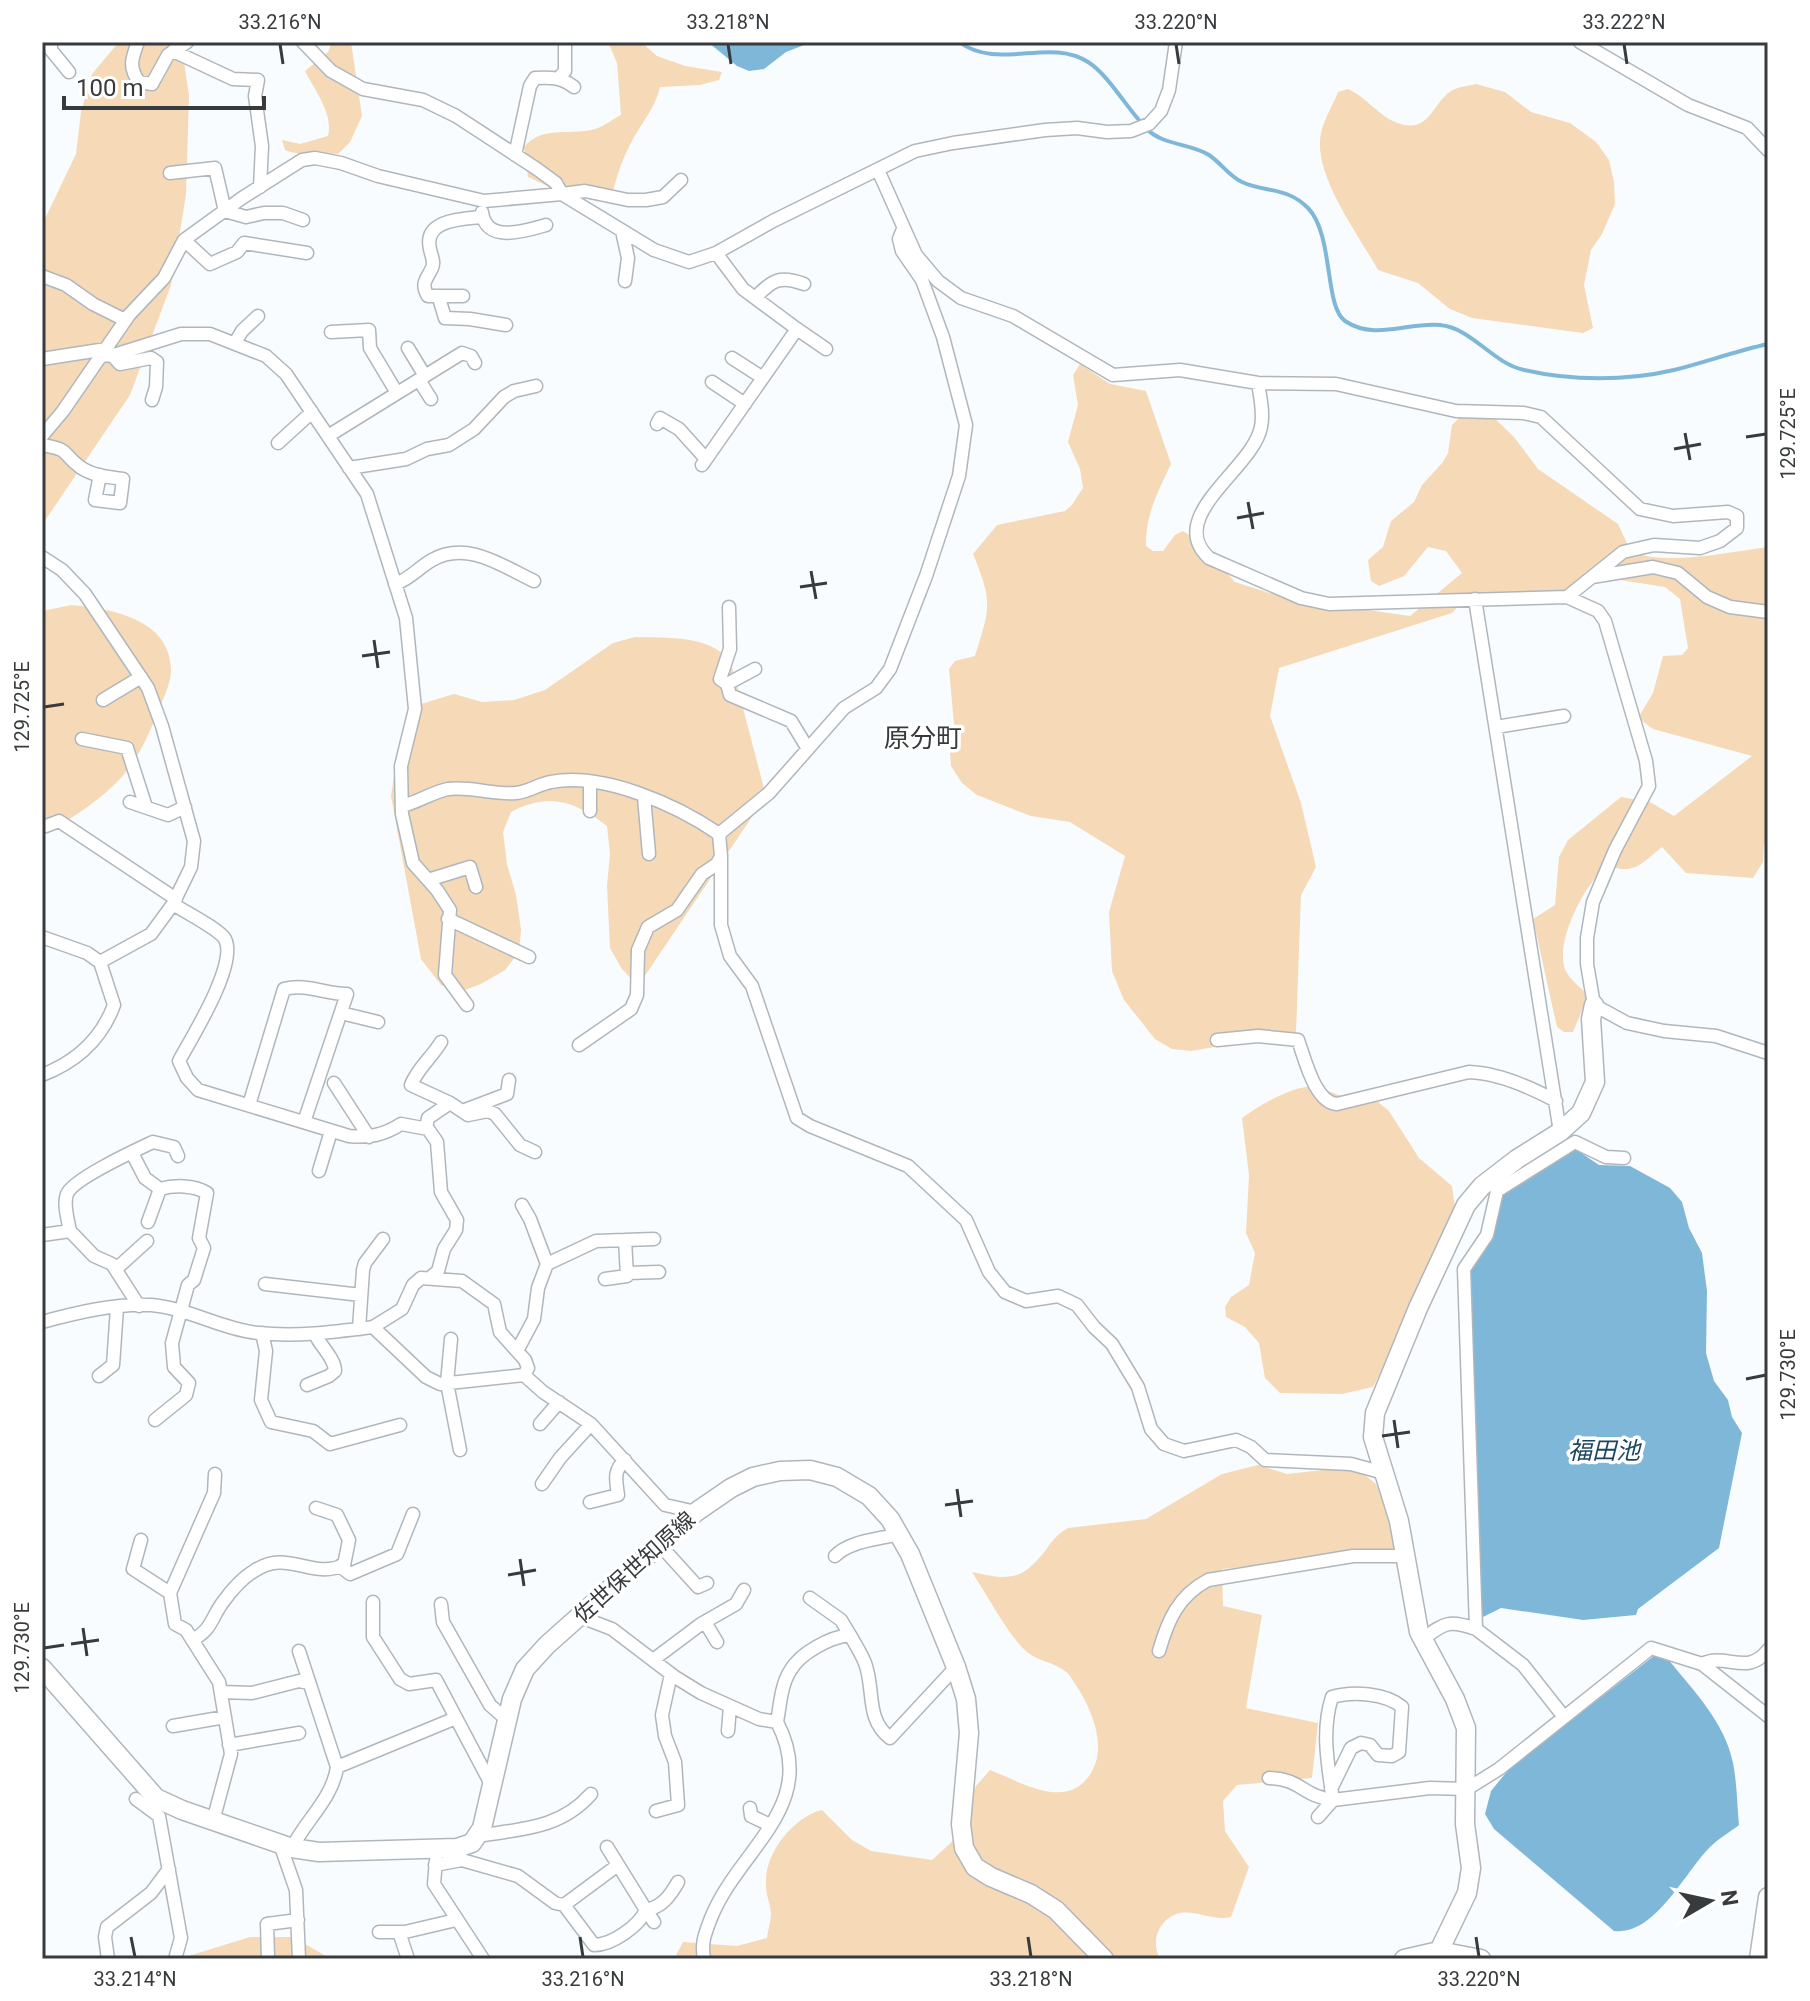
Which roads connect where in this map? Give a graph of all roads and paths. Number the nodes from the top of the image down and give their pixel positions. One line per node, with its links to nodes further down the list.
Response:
1 (51, 42): 9 (street)
2 (138, 42): 8 (street)
3 (187, 42): 8 (street)
4 (303, 42): 13 (street)
5 (565, 42): 10 (street)
6 (1176, 42): 14 (street)
7 (1580, 42): 12 (street)
8 (173, 51): 18 (street)
9 (69, 72)
10 (558, 79): 11 (street); 13 (street)
11 (574, 87)
12 (1768, 150)
13 (515, 155): 20 (street)
14 (878, 170): 26 (street); 30 (street)
15 (170, 173): 22 (street)
16 (370, 173): 18 (street); 19 (street); 21 (street)
17 (681, 180): 20 (street)
18 (260, 187): 22 (street)
19 (370, 188)
20 (562, 194): 21 (street); 27 (street)
21 (481, 201): 23 (street)
22 (225, 211): 24 (street); 28 (street)
23 (482, 217): 25 (street); 35 (street)
24 (303, 220)
25 (546, 225)
26 (903, 229): 52 (street); 81 (street)
27 (622, 231): 30 (street); 32 (street)
28 (184, 240): 29 (street); 38 (street)
29 (307, 253)
30 (716, 253): 36 (street)
31 (42, 276): 38 (street)
32 (625, 281)
33 (804, 284): 36 (street)
34 (463, 296): 35 (street)
35 (439, 298): 39 (street)
36 (755, 298): 40 (street)
37 (258, 316): 42 (street)
38 (125, 320): 45 (street)
39 (506, 325)
40 (797, 329): 44 (street); 50 (street)
41 (331, 332): 54 (street)
42 (235, 343): 45 (street); 58 (street)
43 (408, 348): 49 (street)
44 (826, 349)
45 (107, 353): 47 (street); 56 (street); 60 (street)
46 (732, 358): 50 (street)
47 (42, 359)
48 (475, 363): 49 (street)
49 (422, 378): 54 (street); 55 (street)
50 (763, 378): 57 (street)
51 (712, 382): 57 (street)
52 (1258, 383): 67 (street); 71 (street)
53 (536, 386): 64 (street)
54 (397, 393): 61 (street)
55 (431, 399)
56 (152, 400)
57 (745, 404): 59 (street)
58 (312, 412): 61 (street); 62 (street)
59 (657, 424)
60 (42, 436)
61 (328, 436): 64 (street)
62 (278, 443)
63 (42, 445): 65 (street)
64 (349, 468): 69 (street)
65 (100, 475)
66 (42, 557): 75 (street)
67 (1589, 578): 70 (street); 73 (street)
68 (534, 581): 69 (street)
69 (395, 584): 85 (street)
70 (1567, 597): 71 (street); 101 (street)
71 (1475, 599): 79 (street)
72 (729, 607): 76 (street)
73 (1768, 612)
74 (755, 669): 76 (street)
75 (141, 677): 77 (street); 87 (street)
76 (727, 684): 81 (street)
77 (103, 700)
78 (1564, 716): 79 (street)
79 (1496, 727): 111 (street)
80 (82, 739): 86 (street)
81 (808, 749): 90 (street)
82 (590, 782): 83 (street); 85 (street); 88 (street)
83 (644, 797): 90 (street); 91 (street)
84 (130, 802): 86 (street)
85 (402, 806): 93 (street)
86 (146, 807): 87 (street)
87 (185, 807): 95 (street)
88 (590, 811)
89 (46, 826): 95 (street)
90 (719, 834): 92 (street)
91 (649, 854)
92 (721, 856): 106 (street); 163 (street)
93 (428, 880): 94 (street); 96 (street)
94 (476, 887)
95 (174, 901): 99 (street); 113 (street)
96 (448, 919): 98 (street); 100 (street)
97 (42, 937): 99 (street)
98 (529, 957)
99 (100, 962): 108 (street)
100 (467, 1005)
101 (1594, 1005): 107 (street); 118 (main road)
102 (341, 1013): 103 (street); 113 (street); 115 (street)
103 (378, 1022)
104 (1217, 1040): 111 (street)
105 (441, 1042): 112 (street)
106 (579, 1045)
107 (1768, 1053)
108 (42, 1075)
109 (509, 1080): 114 (street)
110 (334, 1083): 119 (street)
111 (1556, 1101): 118 (street)
112 (450, 1103): 114 (street); 116 (street)
113 (249, 1105): 115 (street)
114 (462, 1111): 120 (street)
115 (304, 1122): 117 (street)
116 (426, 1128): 119 (street); 138 (street)
117 (331, 1131): 119 (street); 124 (street)
118 (1560, 1132): 163 (main road)
119 (369, 1137)
120 (535, 1152)
121 (132, 1153): 122 (street); 125 (street); 128 (street)
122 (178, 1156)
123 (1624, 1158): 184 (street)
124 (319, 1171)
125 (160, 1189): 127 (street); 144 (street)
126 (522, 1205): 134 (street)
127 (148, 1222)
128 (70, 1231): 129 (street); 135 (street)
129 (42, 1235)
130 (383, 1239): 141 (street)
131 (654, 1239): 132 (street)
132 (625, 1240): 134 (street); 137 (street)
133 (147, 1241): 135 (street)
134 (547, 1264): 151 (street)
135 (116, 1269): 142 (street)
136 (659, 1272): 137 (street)
137 (627, 1273): 139 (street)
138 (431, 1277): 146 (street); 151 (street)
139 (605, 1279)
140 (265, 1284): 141 (street)
141 (361, 1295): 147 (street)
142 (139, 1306): 143 (street); 144 (street)
143 (117, 1308): 145 (street); 153 (street)
144 (180, 1311): 148 (street); 157 (street)
145 (42, 1322)
146 (373, 1327): 147 (street); 154 (street)
147 (359, 1329): 149 (street)
148 (262, 1333): 149 (street); 160 (street)
149 (315, 1334): 155 (street)
150 (451, 1339): 154 (street)
151 (517, 1351): 152 (street)
152 (524, 1375): 154 (street); 156 (street)
153 (99, 1376)
154 (447, 1383): 161 (street)
155 (307, 1385)
156 (559, 1402): 158 (street); 159 (street)
157 (155, 1420)
158 (540, 1424)
159 (591, 1424): 162 (street); 165 (street)
160 (400, 1425)
161 (460, 1450)
162 (625, 1460): 166 (street); 168 (street)
163 (1384, 1473): 174 (main road)
164 (215, 1474): 178 (street)
165 (542, 1484)
166 (590, 1502)
167 (316, 1508): 175 (street)
168 (696, 1512): 170 (main road, 佐世保世知原線); 172 (main road, 佐世保世知原線)
169 (413, 1514): 175 (street)
170 (898, 1534): 173 (street); 194 (main road, 佐世保世知原線)
171 (141, 1540): 178 (street)
172 (659, 1544): 176 (street); 182 (main road, 佐世保世知原線)
173 (835, 1556)
174 (1406, 1556): 186 (main road); 191 (street)
175 (340, 1566): 187 (street)
176 (707, 1583)
177 (744, 1590): 183 (street)
178 (170, 1593): 187 (street)
179 (810, 1598): 185 (street)
180 (373, 1602): 203 (street)
181 (441, 1604): 204 (street)
182 (578, 1616): 192 (street); 204 (main road, 佐世保世知原線)
183 (705, 1622): 188 (street); 192 (street)
184 (1476, 1629): 186 (street); 202 (street)
185 (850, 1635): 194 (street); 205 (street)
186 (1423, 1639): 213 (main road)
187 (192, 1640): 198 (street)
188 (717, 1642)
189 (1768, 1650): 193 (street)
190 (299, 1651): 197 (street)
191 (1159, 1651)
192 (653, 1660): 196 (street)
193 (1702, 1664): 200 (street); 202 (street)
194 (956, 1667): 248 (main road, 佐世保世知原線)
195 (42, 1668): 217 (main road)
196 (671, 1674): 199 (street); 219 (street)
197 (309, 1683): 198 (street); 210 (street)
198 (221, 1692): 201 (street)
199 (730, 1706): 205 (street); 207 (street)
200 (1768, 1716)
201 (225, 1717): 206 (street); 209 (street)
202 (1564, 1717): 213 (street)
203 (456, 1718): 210 (street); 212 (street)
204 (507, 1720): 212 (main road, 佐世保世知原線)
205 (777, 1722): 222 (street)
206 (173, 1726)
207 (728, 1731)
208 (299, 1733): 209 (street)
209 (229, 1745): 221 (street)
210 (337, 1767): 224 (street)
211 (1269, 1778): 215 (street)
212 (492, 1786): 223 (main road, 佐世保世知原線)
213 (1467, 1789): 215 (street); 239 (main road)
214 (591, 1794): 223 (street)
215 (1332, 1794): 215 (street); 220 (street)
216 (136, 1799): 217 (street)
217 (159, 1807): 221 (main road); 228 (street)
218 (750, 1808): 222 (street)
219 (656, 1811)
220 (1318, 1817)
221 (213, 1821): 224 (main road)
222 (770, 1825): 247 (street)
223 (477, 1836): 226 (main road)
224 (286, 1846): 226 (main road); 233 (street)
225 (607, 1847): 227 (street)
226 (437, 1857): 231 (street); 234 (street)
227 (618, 1865): 231 (street); 232 (street)
228 (169, 1869): 241 (street); 242 (street)
229 (678, 1882): 232 (street)
230 (1768, 1897): 251 (main road)
231 (564, 1905): 238 (street)
232 (646, 1910): 235 (street); 238 (street)
233 (298, 1920): 243 (street); 244 (street)
234 (456, 1920): 237 (street); 245 (street)
235 (654, 1922)
236 (379, 1932): 237 (street)
237 (399, 1932): 240 (street)
238 (600, 1945): 246 (street)
239 (1435, 1955): 249 (main road); 250 (main road)
240 (407, 1956)
241 (108, 1959)
242 (175, 1959)
243 (268, 1959)
244 (299, 1959)
245 (483, 1959)
246 (591, 1959)
247 (704, 1959)
248 (1104, 1959)
249 (1404, 1959)
250 (1481, 1959)
251 (1759, 1959)

